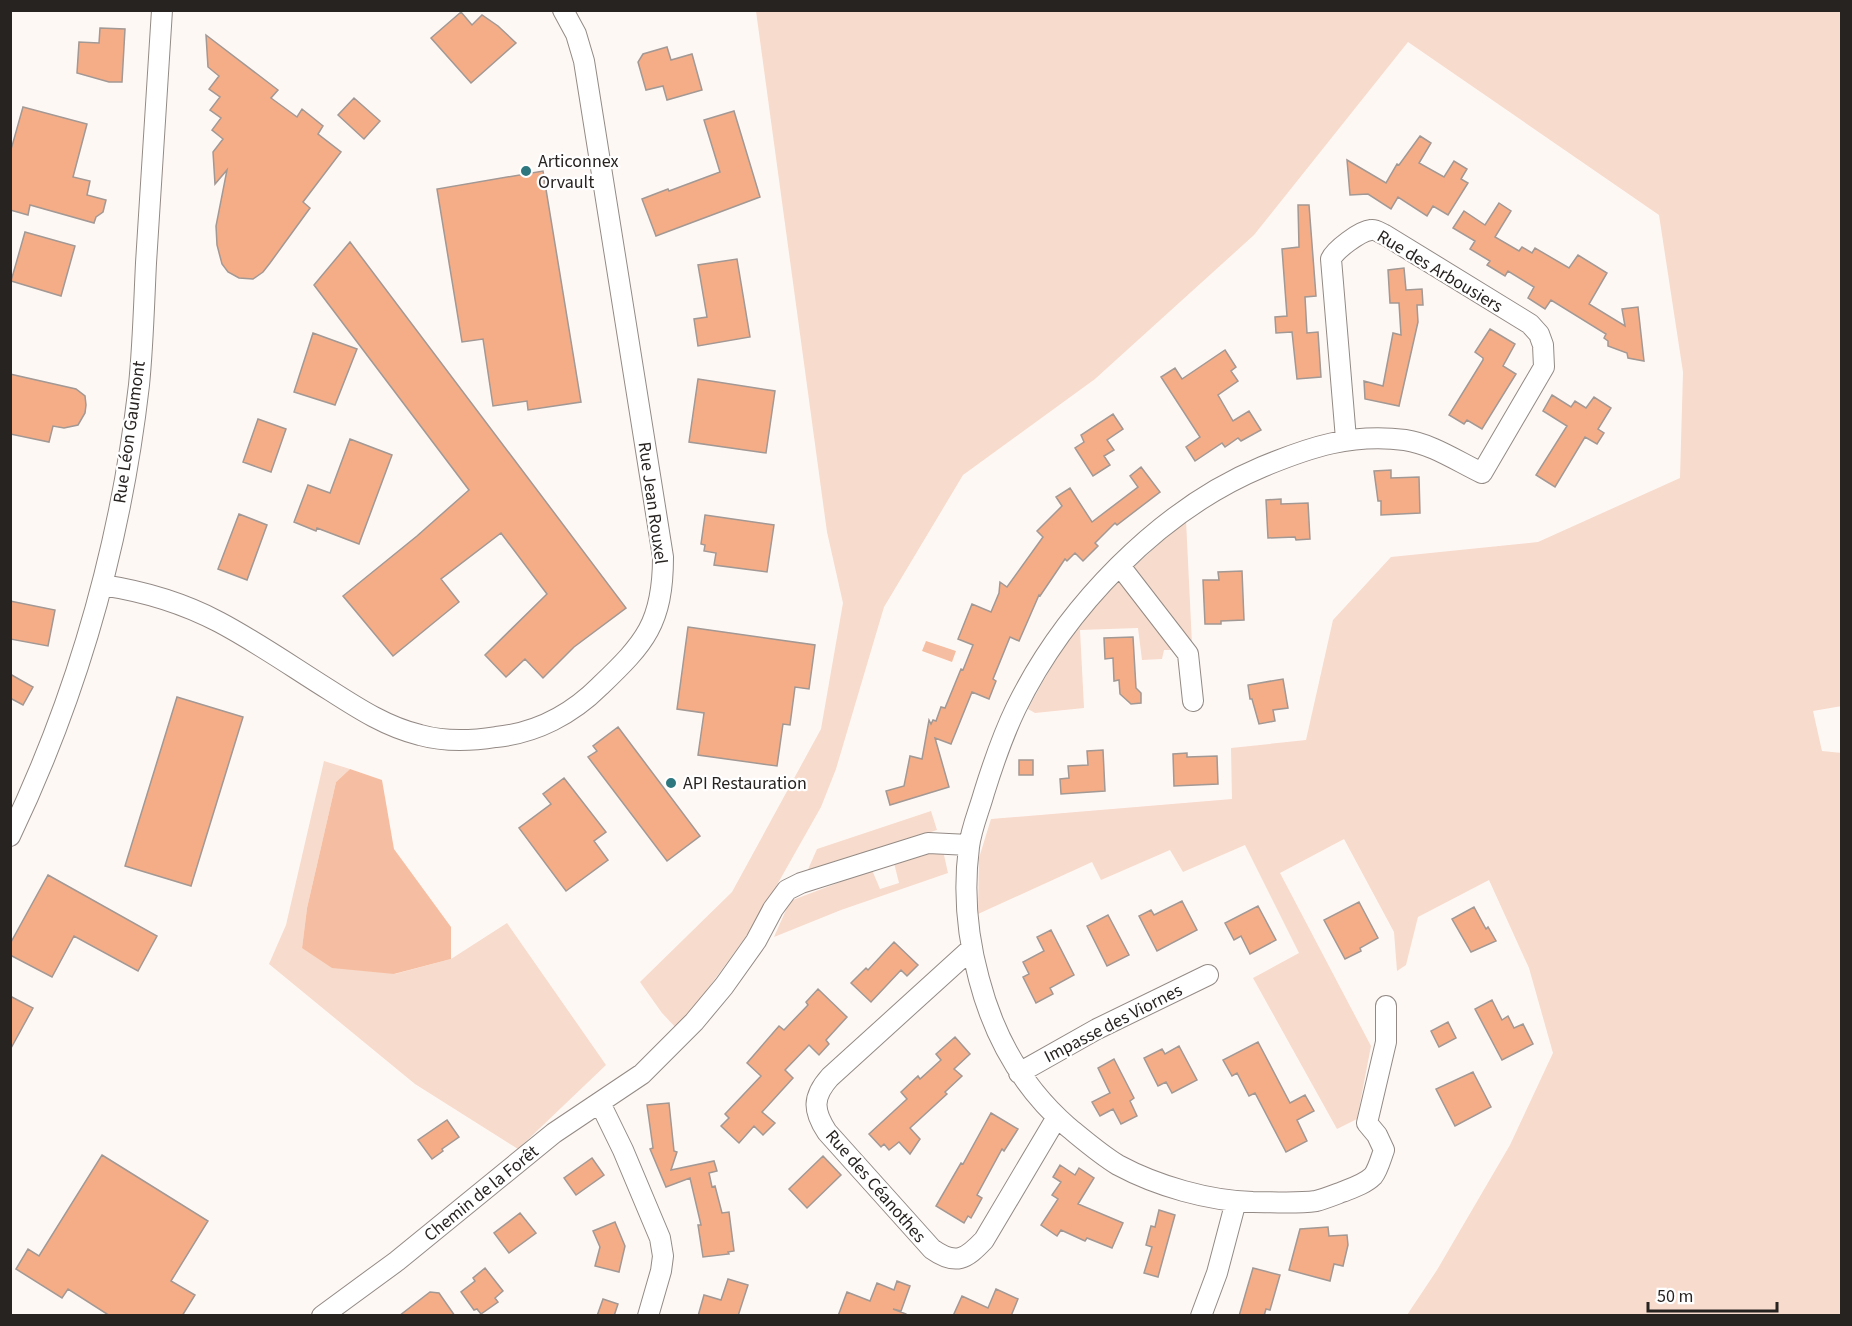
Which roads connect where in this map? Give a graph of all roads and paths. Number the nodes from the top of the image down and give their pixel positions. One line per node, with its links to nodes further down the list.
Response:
1 (162, 10): 5 (street, Rue Léon Gaumont)
2 (563, 10): 5 (street, Rue Jean Rouxel)
3 (1346, 439): 3 (street, Rue des Arbousiers); 4 (street)
4 (1120, 566): 6 (street); 8 (street)
5 (102, 585): 7 (street, Rue Léon Gaumont)
6 (1192, 701)
7 (10, 836)
8 (969, 845): 9 (street); 13 (street, Chemin de la Forêt)
9 (971, 949): 12 (street); 14 (street, Rue des Céanothes)
10 (1208, 975): 12 (street, Impasse des Viornes)
11 (1386, 1006): 15 (street)
12 (1019, 1072): 14 (street)
13 (600, 1103): 16 (street, Chemin de la Forêt); 17 (street)
14 (1056, 1117): 15 (street)
15 (1236, 1201): 18 (street)
16 (322, 1316)
17 (648, 1316)
18 (1200, 1316)

